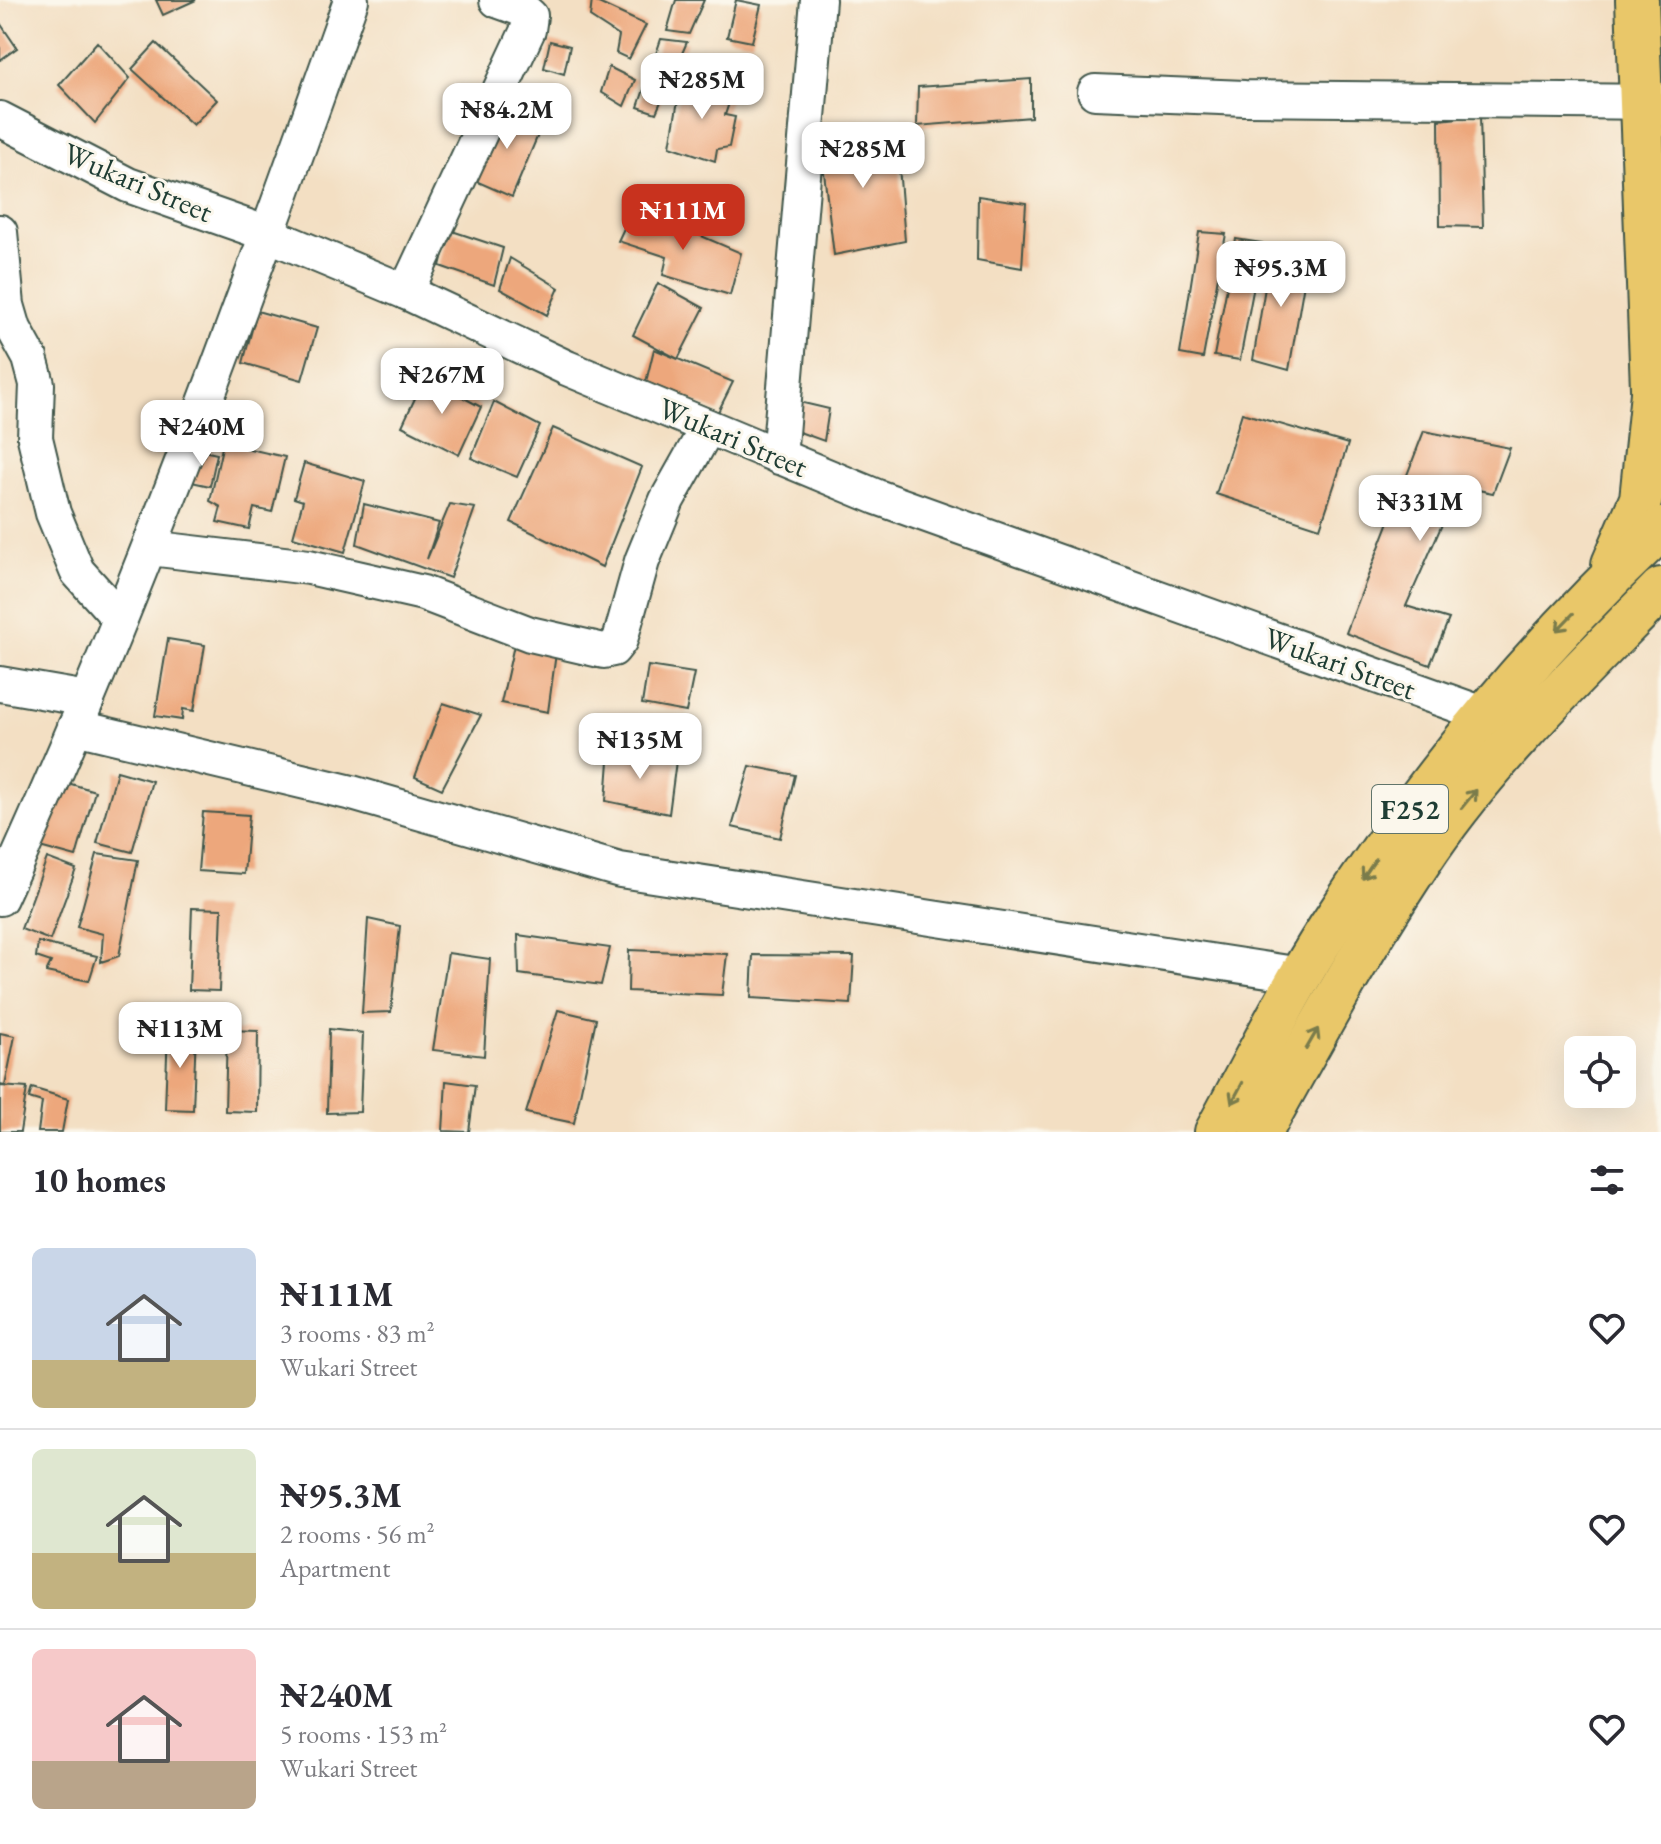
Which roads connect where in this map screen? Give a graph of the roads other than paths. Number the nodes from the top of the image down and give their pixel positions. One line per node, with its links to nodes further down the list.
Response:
1 (351, 0): 9 (street)
2 (497, 0): 10 (street)
3 (818, 0): 14 (street)
4 (1637, 0): 6 (main road)
5 (1095, 92): 6 (street)
6 (1651, 102): 12 (main road)
7 (0, 119): 9 (street, Wukari Street)
8 (0, 232): 11 (street)
9 (265, 233): 10 (street, Wukari Street); 16 (street)
10 (406, 292): 13 (street, Wukari Street)
11 (4, 310): 19 (street)
12 (1657, 406): 18 (main road)
13 (708, 427): 14 (street, Wukari Street); 16 (street)
14 (779, 457): 22 (street, Wukari Street)
15 (1661, 529): 18 (main road, F252)
16 (150, 548): 19 (street)
17 (1661, 589): 26 (main road, F252, one-way to 17)
18 (1595, 591): 22 (main road, F252, one-way to 22)
19 (120, 619): 21 (street)
20 (0, 684): 21 (street)
21 (81, 713): 23 (street); 24 (street)
22 (1483, 714): 24 (main road, F252, one-way to 24)
23 (0, 898)
24 (1301, 975): 25 (main road, F252, one-way to 25)
25 (1216, 1132)
26 (1261, 1132)

